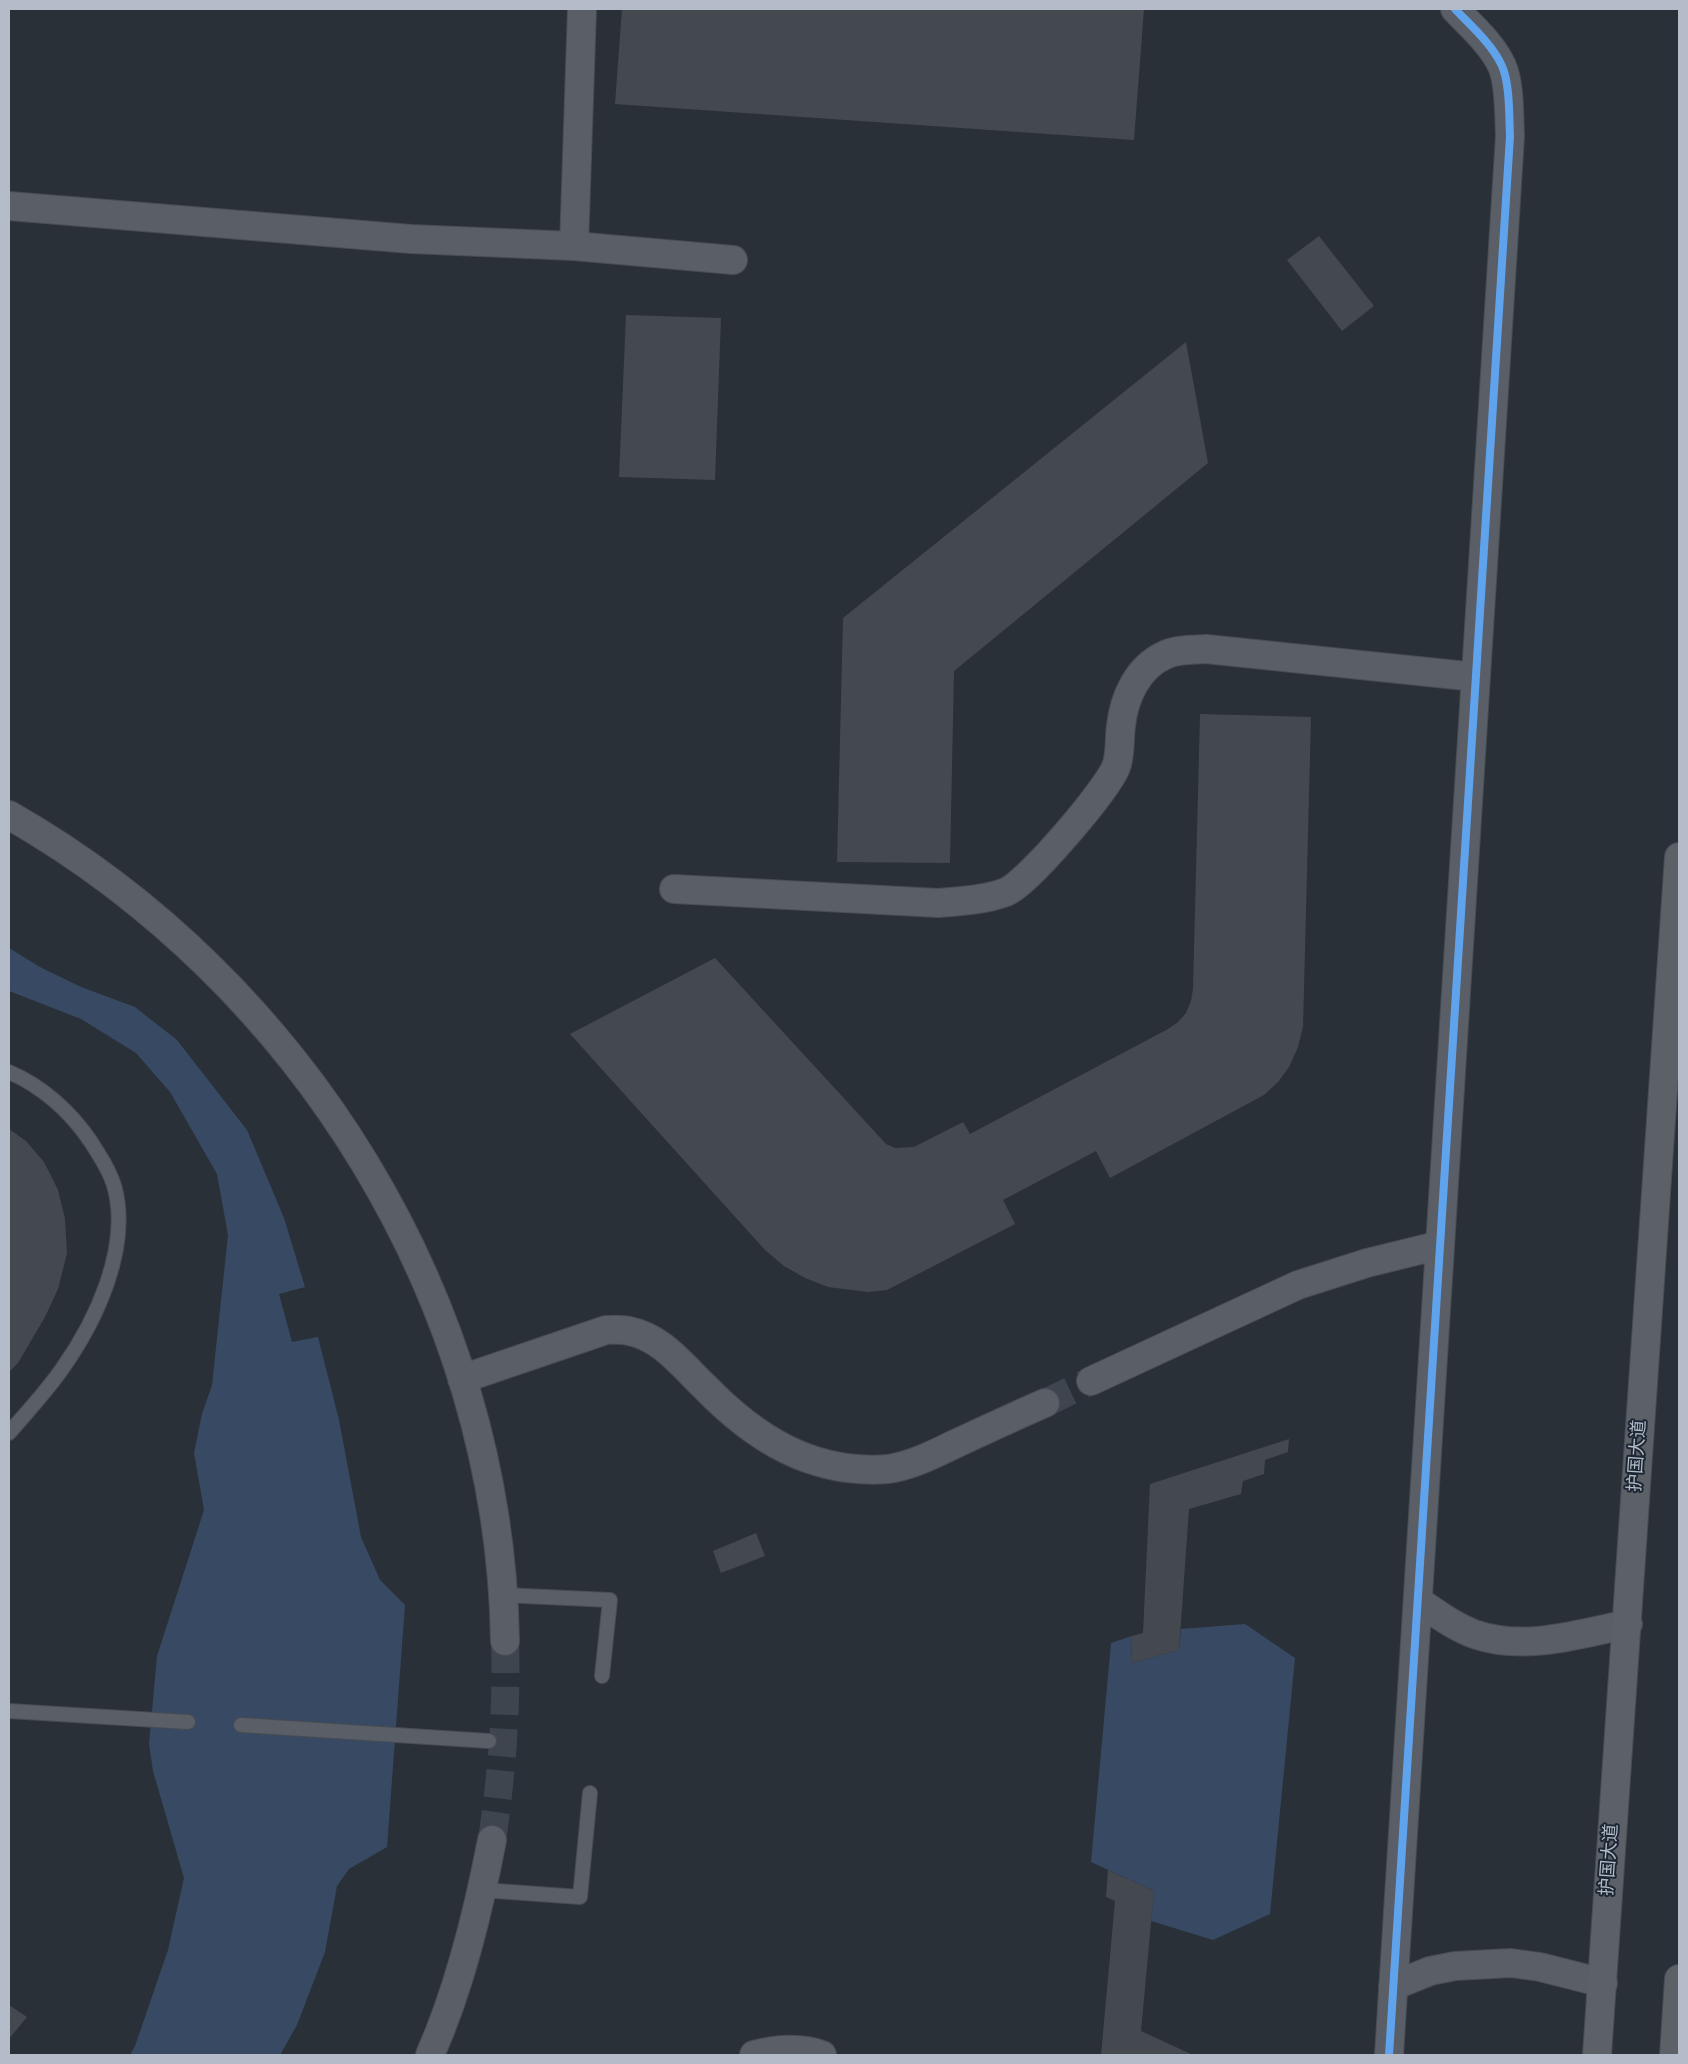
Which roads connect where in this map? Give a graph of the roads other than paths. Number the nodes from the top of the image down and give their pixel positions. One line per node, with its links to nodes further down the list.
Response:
1 (582, 9): 4 (street)
2 (1455, 9): 6 (street)
3 (9, 206): 4 (street)
4 (574, 246): 5 (street)
5 (733, 260)
6 (1476, 677): 9 (street); 11 (street)
7 (9, 815): 12 (street)
8 (1679, 857): 18 (main road, 护国大道)
9 (674, 889)
10 (9, 1072): 15 (lane)
11 (1440, 1245): 13 (street); 17 (street)
12 (462, 1379): 14 (street); 16 (street)
13 (1091, 1381)
14 (1045, 1403)
15 (9, 1433)
16 (503, 1595): 19 (street); 20 (lane)
17 (1418, 1601): 18 (street); 30 (street)
18 (1628, 1624): 29 (main road, 护国大道)
19 (505, 1641)
20 (602, 1676)
21 (9, 1711): 22 (lane)
22 (188, 1722)
23 (241, 1725): 24 (lane)
24 (488, 1741)
25 (590, 1793): 27 (lane)
26 (492, 1840): 27 (street)
27 (482, 1890): 31 (street)
28 (1679, 1979): 36 (main road)
29 (1603, 1983): 30 (street); 35 (main road, 护国大道)
30 (1393, 1986): 34 (street)
31 (430, 2055)
32 (754, 2055): 33 (street)
33 (822, 2055)
34 (1389, 2055)
35 (1597, 2055)
36 (1674, 2055)

